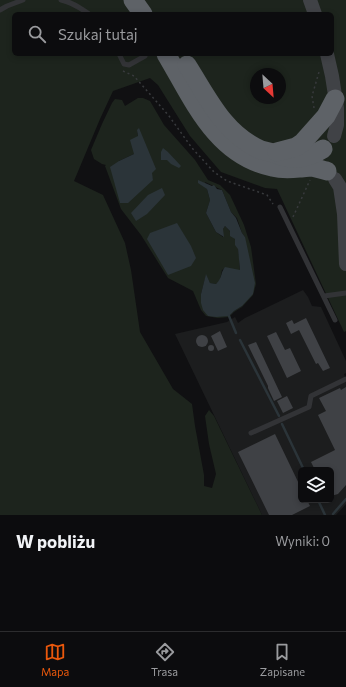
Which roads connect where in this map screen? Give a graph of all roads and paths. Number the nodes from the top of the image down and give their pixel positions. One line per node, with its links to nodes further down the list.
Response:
1 (23, 0): 6 (lane)
2 (61, 0): 7 (lane)
3 (132, 0): 8 (highway)
4 (148, 0): 9 (highway)
5 (310, 0): 10 (street)
6 (0, 10)
7 (86, 12)
8 (141, 12)
9 (155, 12)
10 (314, 12)
11 (119, 56): 16 (lane)
12 (145, 56): 16 (lane)
13 (167, 56): 23 (highway)
14 (181, 56): 22 (highway)
15 (327, 56): 18 (street)
16 (124, 64): 17 (lane)
17 (122, 70): 24 (path)
18 (332, 76): 19 (street); 20 (street)
19 (335, 99): 21 (street); 22 (highway)
20 (346, 115)
21 (334, 139): 22 (highway); 23 (street)
22 (273, 153)
23 (336, 177): 25 (street)
24 (280, 208): 28 (lane)
25 (345, 212): 26 (street)
26 (346, 264)
27 (346, 293): 28 (lane)
28 (324, 296): 29 (lane)
29 (335, 320)
30 (346, 379): 31 (lane)
31 (251, 433)

